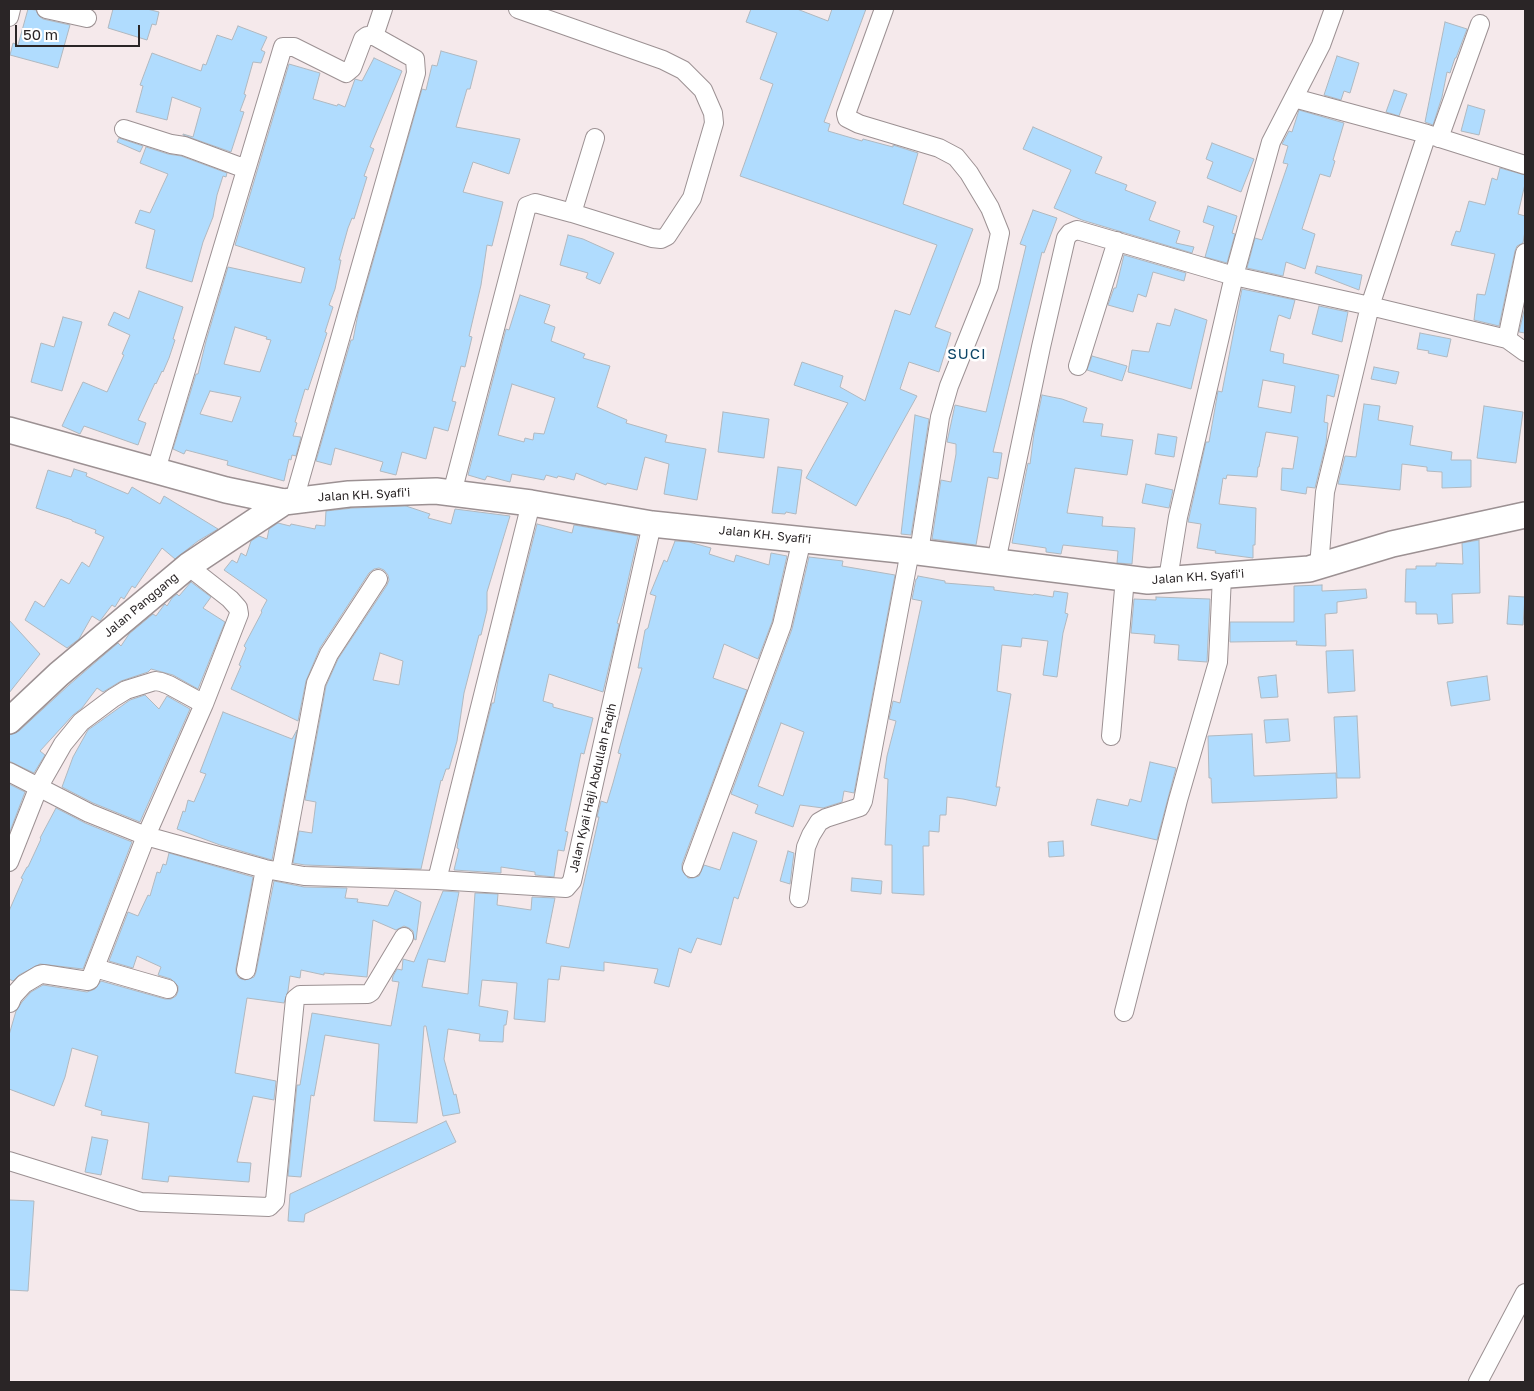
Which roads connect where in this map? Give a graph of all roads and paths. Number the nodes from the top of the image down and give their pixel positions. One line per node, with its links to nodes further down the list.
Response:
1 (12, 9): 7 (street)
2 (46, 9): 8 (street)
3 (383, 9): 10 (street)
4 (518, 9): 17 (street)
5 (884, 9): 33 (street)
6 (1334, 9): 11 (street)
7 (9, 17)
8 (87, 18)
9 (1480, 24): 13 (street)
10 (374, 36): 16 (street); 28 (street)
11 (1294, 98): 13 (street); 20 (street)
12 (124, 129): 16 (street)
13 (1433, 136): 15 (street); 21 (street)
14 (595, 138): 17 (street)
15 (1525, 165)
16 (246, 169): 26 (street)
17 (572, 213): 27 (street)
18 (1116, 241): 20 (street); 24 (street); 34 (street)
19 (1525, 253): 22 (street)
20 (1234, 276): 21 (street); 40 (street)
21 (1370, 306): 22 (street); 36 (street)
22 (1507, 339): 23 (street)
23 (1525, 352)
24 (1078, 366)
25 (9, 430): 26 (main road, Jalan KH. Syafi'i)
26 (156, 470): 28 (main road, Jalan KH. Syafi'i)
27 (452, 493): 28 (main road, Jalan KH. Syafi'i); 29 (main road, Jalan KH. Syafi'i)
28 (289, 501): 35 (main road, Jalan Panggang)
29 (531, 503): 31 (main road, Jalan KH. Syafi'i); 50 (street)
30 (1525, 516): 36 (main road, Jalan KH. Syafi'i)
31 (652, 524): 32 (main road, Jalan KH. Syafi'i); 50 (street, Jalan Kyai Haji Abdullah Faqih)
32 (802, 539): 33 (main road, Jalan KH. Syafi'i); 48 (street)
33 (915, 552): 34 (main road, Jalan KH. Syafi'i); 51 (street)
34 (996, 562): 38 (main road, Jalan KH. Syafi'i)
35 (188, 566): 41 (street); 42 (main road, Jalan Panggang)
36 (1320, 567): 37 (main road, Jalan KH. Syafi'i)
37 (1222, 576): 40 (main road, Jalan KH. Syafi'i); 57 (street)
38 (1125, 578): 40 (main road, Jalan KH. Syafi'i); 43 (street)
39 (378, 579): 49 (street)
40 (1168, 579)
41 (204, 704): 45 (street); 46 (street)
42 (9, 721)
43 (1111, 736)
44 (9, 772): 45 (street, Jalan Kyai Haji Abdullah Faqih)
45 (39, 786): 46 (street, Jalan Kyai Haji Abdullah Faqih); 47 (street)
46 (146, 836): 49 (street, Jalan Kyai Haji Abdullah Faqih); 53 (street)
47 (9, 862)
48 (692, 868)
49 (273, 870): 50 (street, Jalan Kyai Haji Abdullah Faqih); 54 (street)
50 (437, 880)
51 (799, 898)
52 (404, 937): 58 (street)
53 (95, 968): 55 (street); 56 (street)
54 (246, 970)
55 (168, 989)
56 (11, 998)
57 (1124, 1012)
58 (9, 1161)
59 (1525, 1293): 60 (street)
60 (1478, 1382)

